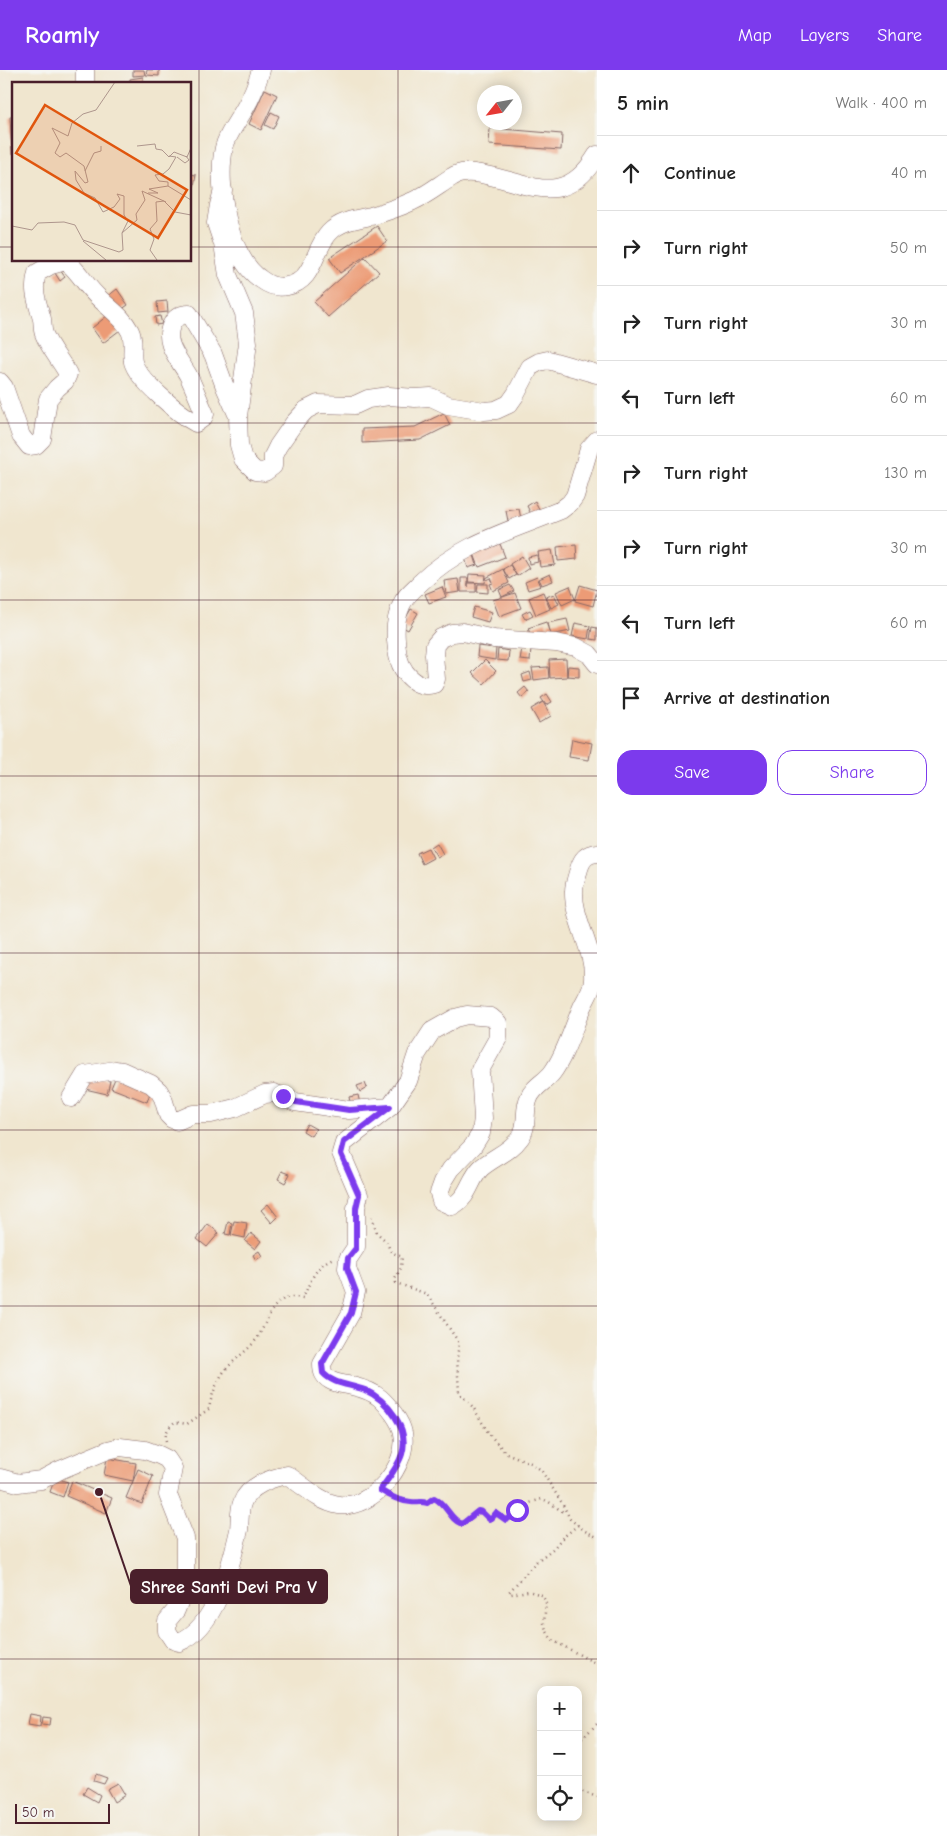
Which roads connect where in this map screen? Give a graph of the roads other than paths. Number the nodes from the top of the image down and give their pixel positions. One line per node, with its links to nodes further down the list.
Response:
1 (261, 70): 3 (street)
2 (597, 155): 3 (street)
3 (223, 190): 7 (street)
4 (66, 261): 6 (street); 7 (street)
5 (597, 374): 7 (street)
6 (0, 382)
7 (238, 416)
8 (597, 440): 9 (street)
9 (597, 664)
10 (597, 853): 12 (street)
11 (71, 1098): 12 (street)
12 (390, 1107): 13 (street)
13 (0, 1478)

